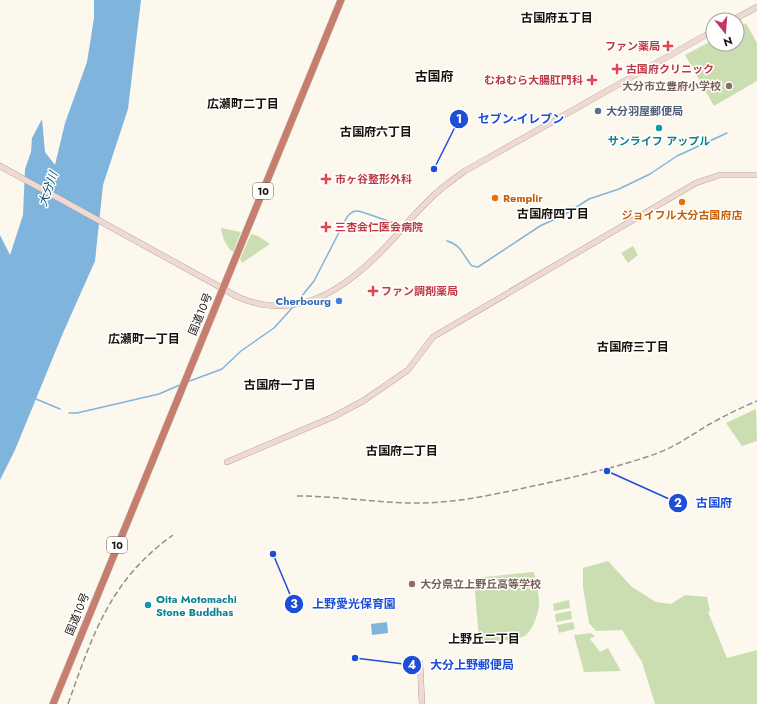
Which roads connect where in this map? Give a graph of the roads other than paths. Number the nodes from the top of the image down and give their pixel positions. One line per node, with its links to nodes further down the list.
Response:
1 (341, 0): 7 (highway, 国道10号 / 10)
2 (757, 7): 3 (street)
3 (745, 14)
4 (705, 36): 7 (street)
5 (0, 166): 7 (street)
6 (757, 175): 8 (street)
7 (223, 289): 10 (highway, 国道10号 / 10)
8 (227, 462)
9 (420, 663): 11 (street)
10 (53, 704)
11 (422, 704)

